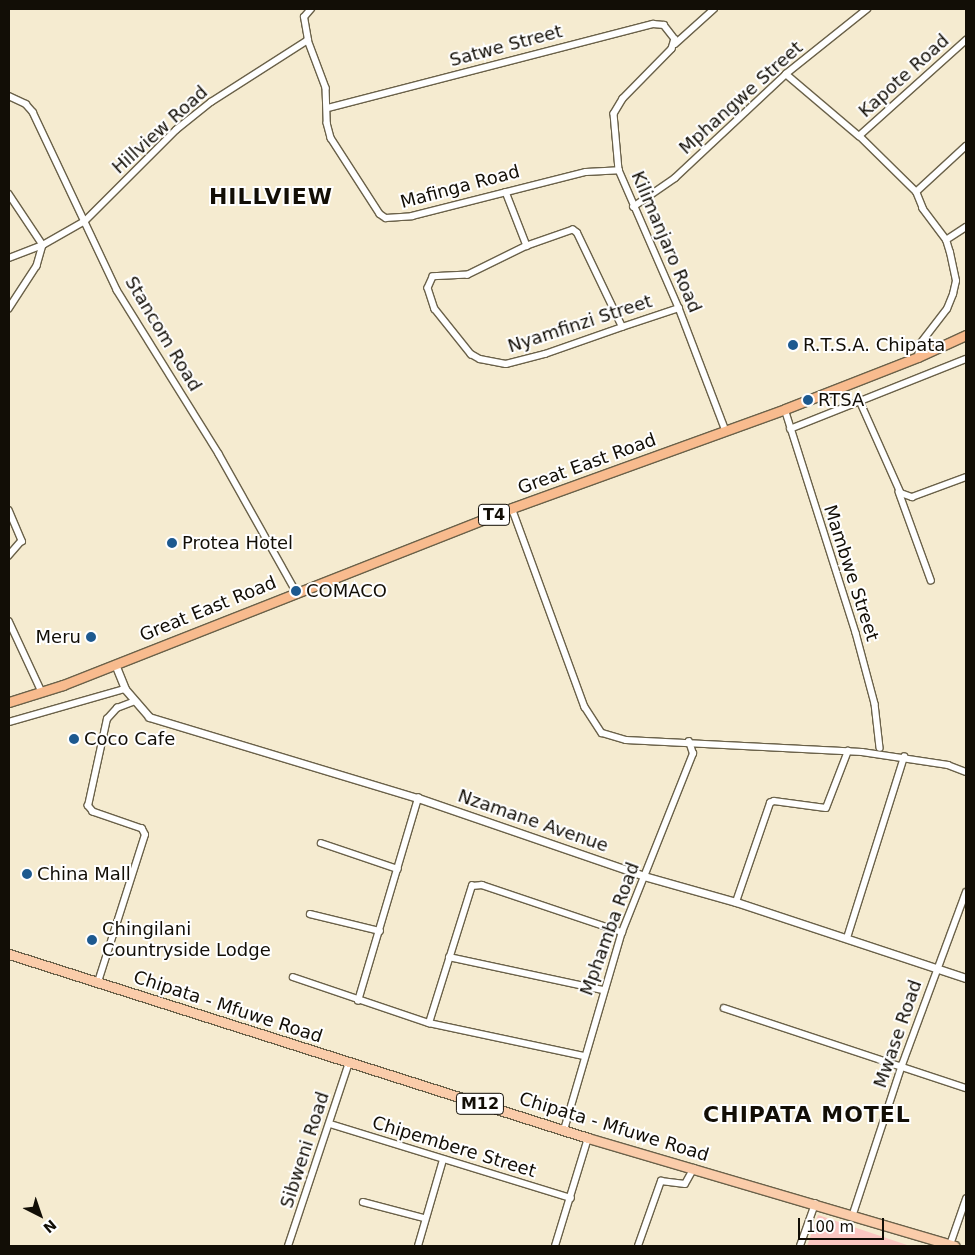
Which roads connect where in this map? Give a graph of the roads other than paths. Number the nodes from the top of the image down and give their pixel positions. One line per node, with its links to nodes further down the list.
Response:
1 (311, 9): 4 (street)
2 (714, 9): 6 (street, Kilimanjaro Road)
3 (867, 9): 7 (street, Mphangwe Street)
4 (308, 40): 9 (street, Mafinga Road); 17 (street, Hillview Road)
5 (966, 40): 10 (street, Kapote Road)
6 (674, 47): 9 (street, Satwe Street); 12 (street, Kilimanjaro Road)
7 (786, 74): 10 (street); 16 (street, Mphangwe Street)
8 (9, 96): 17 (street, Stancom Road)
9 (328, 108): 13 (street, Mafinga Road)
10 (859, 136): 14 (street, Kapote Road)
11 (966, 146): 14 (street)
12 (619, 170): 13 (street, Mafinga Road); 16 (street, Kilimanjaro Road)
13 (506, 192): 21 (street)
14 (916, 192): 19 (street, Kapote Road)
15 (9, 194): 20 (street)
16 (633, 206): 23 (street, Kilimanjaro Road)
17 (85, 221): 20 (street, Hillview Road); 39 (street, Stancom Road)
18 (966, 227): 19 (street)
19 (946, 240): 27 (street, Kapote Road)
20 (43, 245): 22 (street, Hillview Road); 24 (street)
21 (528, 246): 25 (street); 25 (street, Nyamfinzi Street)
22 (9, 258)
23 (678, 308): 25 (street, Nyamfinzi Street); 32 (street, Kilimanjaro Road)
24 (9, 309)
25 (622, 327)
26 (966, 335): 27 (highway, Great East Road / T4)
27 (918, 357): 30 (highway, Great East Road / T4)
28 (966, 360): 29 (street)
29 (860, 401): 31 (street); 34 (street)
30 (785, 409): 31 (street, Mambwe Street); 32 (highway, Great East Road / T4)
31 (790, 429): 48 (street, Mambwe Street)
32 (726, 431): 35 (highway, Great East Road / T4)
33 (966, 477): 34 (street)
34 (897, 488): 38 (street)
35 (512, 508): 39 (highway, Great East Road / T4); 47 (street)
36 (9, 510): 37 (street)
37 (9, 556)
38 (932, 580)
39 (296, 591): 41 (highway, Great East Road / T4)
40 (9, 621): 43 (street)
41 (115, 664): 42 (street, Nzamane Avenue); 43 (highway, Great East Road / T4)
42 (125, 689): 44 (street, Nzamane Avenue); 46 (street)
43 (42, 692): 45 (highway, Great East Road / T4)
44 (133, 702): 52 (street, Nzamane Avenue); 67 (street)
45 (9, 704)
46 (9, 722)
47 (689, 742): 49 (street); 55 (street, Mphamba Road)
48 (880, 748)
49 (848, 751): 50 (street); 57 (street)
50 (904, 757): 51 (street); 61 (street)
51 (966, 772)
52 (418, 798): 54 (street); 55 (street, Nzamane Avenue)
53 (321, 843): 54 (street)
54 (398, 868): 59 (street)
55 (644, 876): 57 (street, Nzamane Avenue); 60 (street, Mphamba Road)
56 (966, 892): 64 (street, Mwase Road)
57 (736, 902): 61 (street, Nzamane Avenue)
58 (310, 914): 59 (street)
59 (380, 932): 69 (street)
60 (622, 932): 63 (street); 68 (street, Mphamba Road)
61 (848, 938): 64 (street, Nzamane Avenue)
62 (9, 954): 67 (main road, Chipata - Mfuwe Road / M12)
63 (449, 957): 68 (street); 71 (street)
64 (938, 967): 66 (street, Nzamane Avenue); 74 (street, Mwase Road)
65 (293, 977): 69 (street)
66 (966, 978)
67 (98, 982): 73 (main road, Chipata - Mfuwe Road / M12)
68 (603, 990): 72 (street, Mphamba Road)
69 (358, 1001): 71 (street)
70 (724, 1008): 74 (street)
71 (429, 1023): 72 (street)
72 (584, 1056): 77 (street, Mphamba Road)
73 (349, 1062): 76 (street, Sibweni Road); 77 (main road, Chipata - Mfuwe Road / M12)
74 (902, 1065): 75 (street); 85 (street, Mwase Road)
75 (966, 1088)
76 (330, 1124): 79 (street, Chipembere Street); 87 (street, Sibweni Road)
77 (564, 1130): 78 (main road, Chipata - Mfuwe Road / M12)
78 (588, 1138): 80 (main road, Chipata - Mfuwe Road / M12); 81 (street)
79 (443, 1160): 81 (street, Chipembere Street); 86 (street)
80 (694, 1168): 84 (main road, Chipata - Mfuwe Road / M12); 90 (street)
81 (571, 1198): 89 (street)
82 (966, 1199): 92 (street)
83 (363, 1202): 86 (street)
84 (815, 1204): 85 (main road, Chipata - Mfuwe Road / M12); 91 (street)
85 (852, 1217): 92 (main road, Chipata - Mfuwe Road / M12)
86 (424, 1218): 88 (street)
87 (288, 1246)
88 (418, 1246)
89 (555, 1246)
90 (638, 1246)
91 (800, 1246)
92 (952, 1246)

